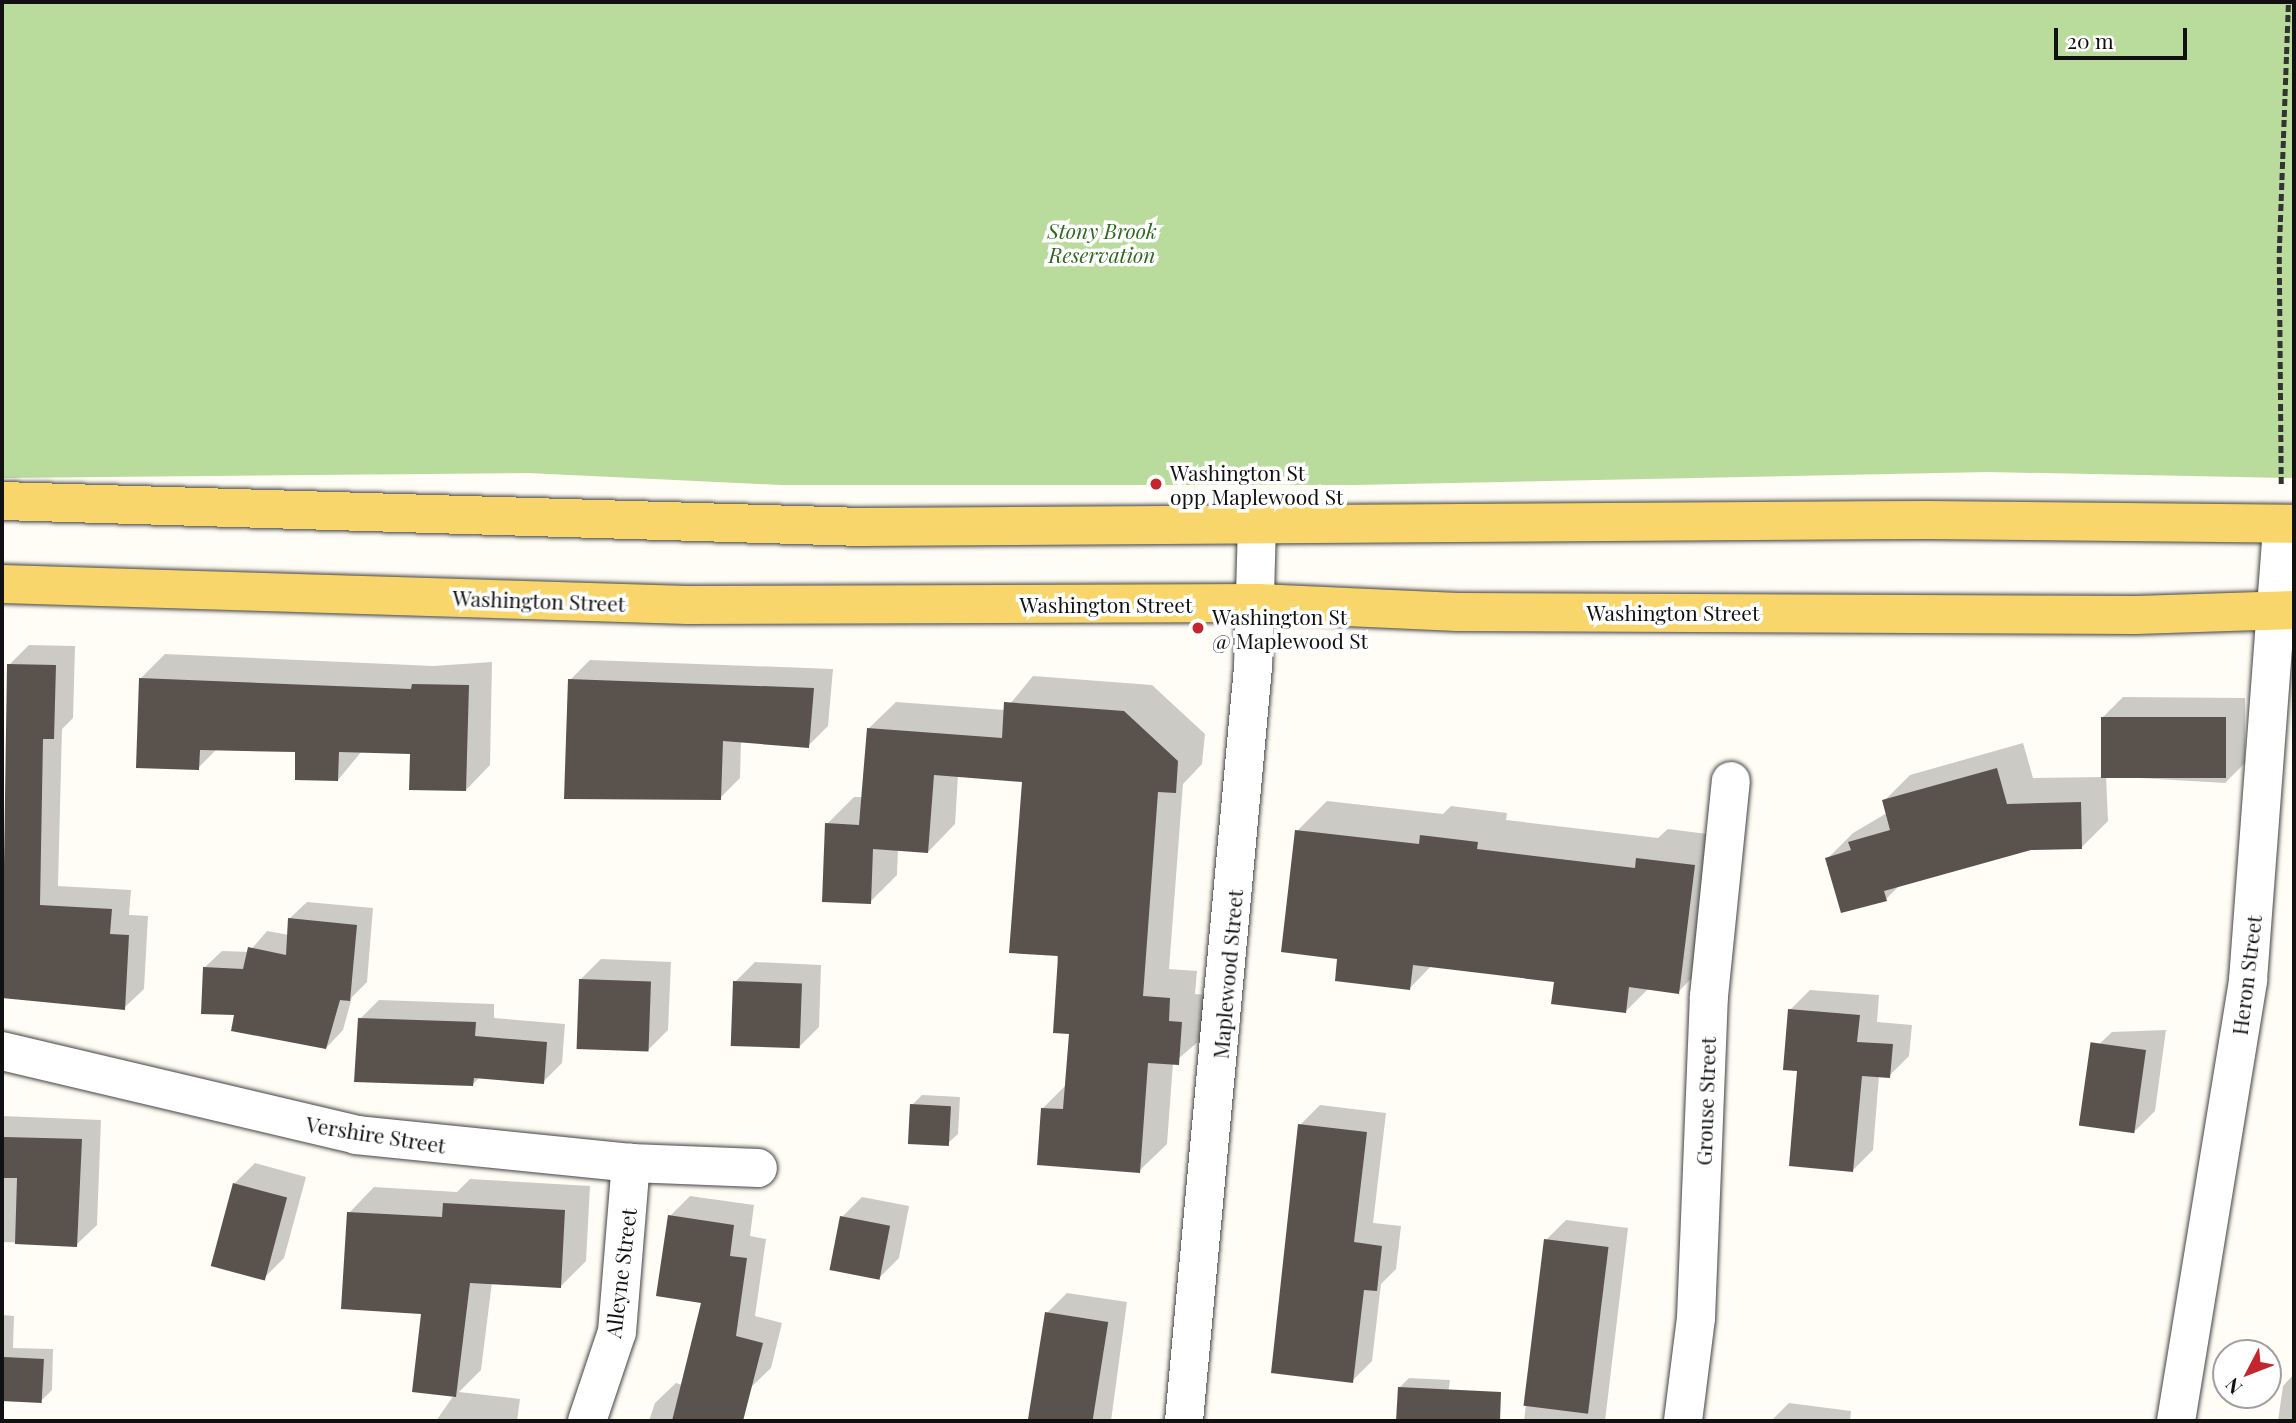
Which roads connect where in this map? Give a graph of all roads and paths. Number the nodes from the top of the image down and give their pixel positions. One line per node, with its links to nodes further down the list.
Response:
1 (2288, 2): 2 (path)
2 (2281, 485)
3 (2, 501): 5 (main road)
4 (2288, 525): 5 (main road); 8 (street, Heron Street)
5 (1257, 526): 7 (street, Maplewood Street)
6 (2, 584): 7 (main road, Washington Street)
7 (1258, 603): 8 (main road, Washington Street); 14 (street, Maplewood Street)
8 (2285, 611): 16 (street, Heron Street)
9 (1731, 781): 15 (street, Grouse Street)
10 (2, 1051): 11 (street, Vershire Street)
11 (631, 1163): 12 (street, Vershire Street); 13 (street, Alleyne Street)
12 (758, 1168)
13 (587, 1421)
14 (1184, 1421)
15 (1683, 1421)
16 (2176, 1421)

